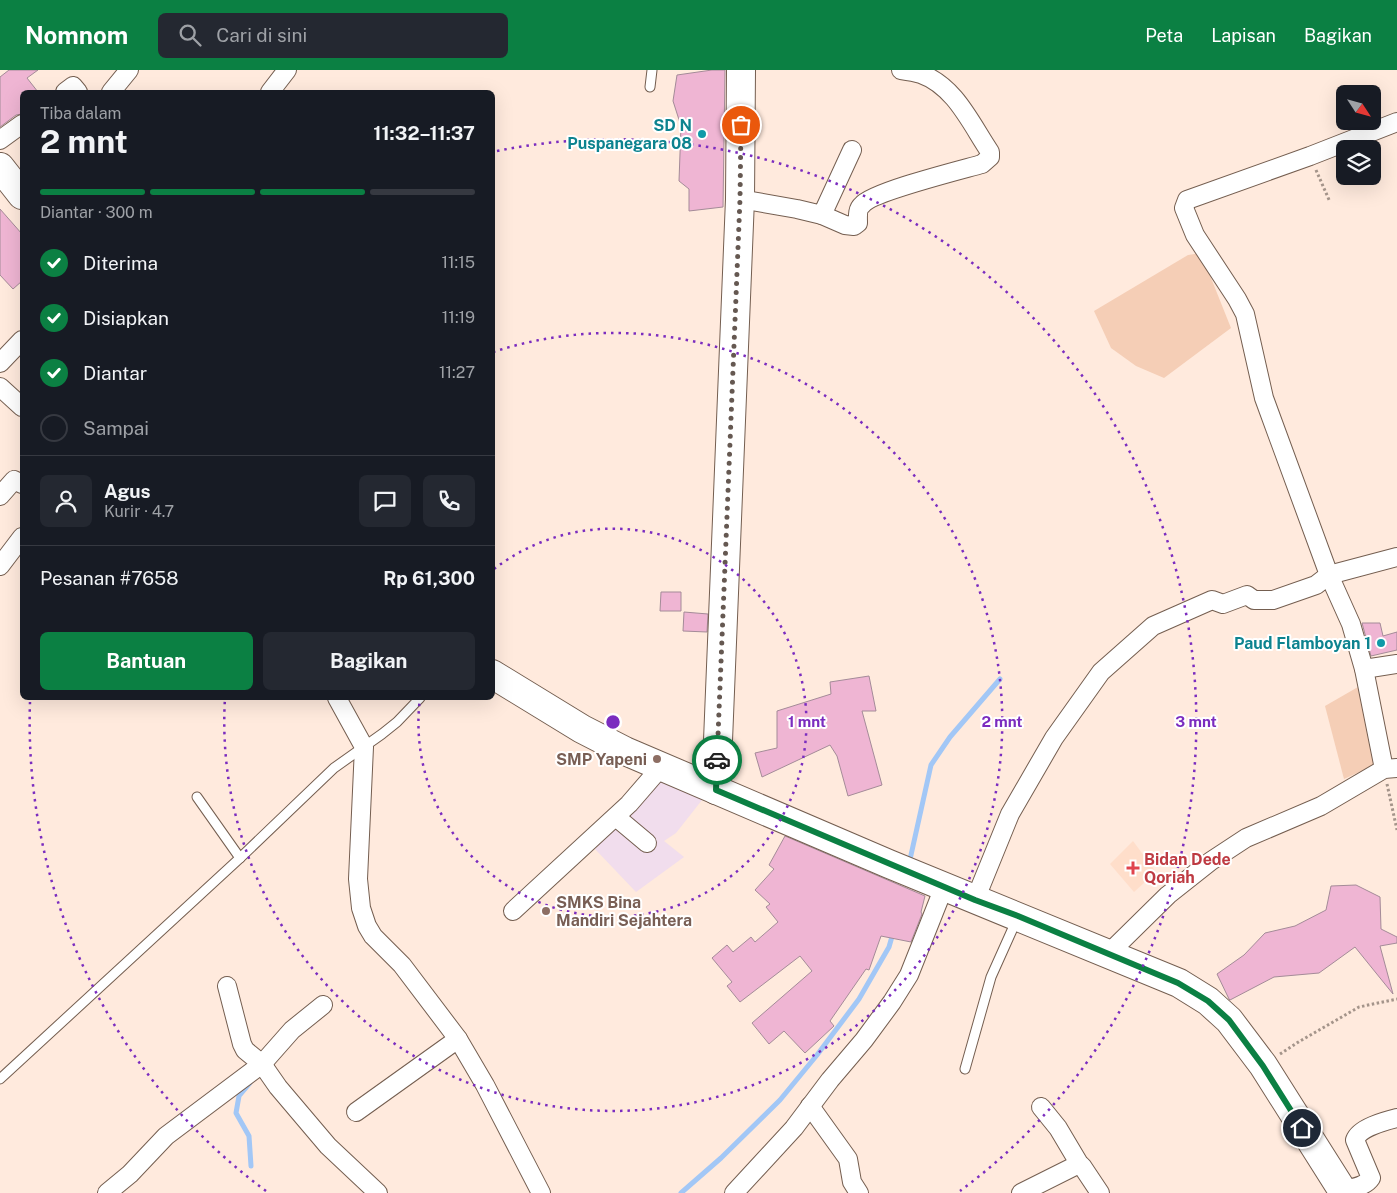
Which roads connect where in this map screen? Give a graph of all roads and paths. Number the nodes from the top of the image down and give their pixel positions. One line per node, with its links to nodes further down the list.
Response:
1 (129, 70): 7 (street)
2 (287, 70): 8 (street)
3 (652, 70): 6 (lane)
4 (741, 70): 16 (main road)
5 (901, 70): 18 (street)
6 (650, 87)
7 (113, 90)
8 (272, 90)
9 (1397, 122): 13 (street)
10 (20, 125): 11 (street)
11 (0, 140)
12 (852, 150): 18 (street)
13 (1310, 156): 17 (path); 28 (street)
14 (0, 167): 15 (main road)
15 (20, 192)
16 (740, 199): 18 (street); 37 (main road)
17 (1330, 202)
18 (822, 215)
19 (20, 342): 20 (street)
20 (0, 363)
21 (0, 387): 22 (street)
22 (20, 405)
23 (20, 483): 24 (street)
24 (0, 496)
25 (20, 540): 27 (street)
26 (1397, 557): 28 (street)
27 (0, 566)
28 (1329, 575): 30 (street); 44 (street)
29 (1397, 664): 30 (street)
30 (1364, 669): 36 (street)
31 (495, 676): 35 (main road)
32 (338, 700): 34 (street)
33 (418, 700): 34 (lane)
34 (364, 747): 42 (lane); 51 (street)
35 (661, 767): 37 (main road); 39 (street)
36 (1391, 768): 40 (path); 47 (street)
37 (716, 790): 43 (main road)
38 (197, 797): 42 (lane)
39 (616, 817): 41 (street); 45 (street)
40 (1397, 830)
41 (647, 842)
42 (240, 858): 55 (lane)
43 (939, 885): 44 (main road); 56 (street)
44 (975, 900): 46 (main road)
45 (514, 911)
46 (1018, 916): 47 (main road); 54 (lane)
47 (1108, 954): 53 (main road)
48 (227, 986): 52 (street)
49 (1397, 999): 53 (path)
50 (323, 1005): 52 (street)
51 (458, 1039): 58 (street); 64 (street)
52 (262, 1064): 62 (street); 63 (street)
53 (1263, 1066): 61 (main road)
54 (965, 1069)
55 (0, 1079)
56 (810, 1106): 65 (street); 66 (street)
57 (1041, 1107): 60 (street)
58 (356, 1112)
59 (1397, 1118): 61 (street)
60 (1080, 1165): 67 (street); 68 (street)
61 (1342, 1191)
62 (107, 1193)
63 (378, 1193)
64 (541, 1193)
65 (734, 1193)
66 (859, 1193)
67 (1021, 1193)
68 (1100, 1193)

